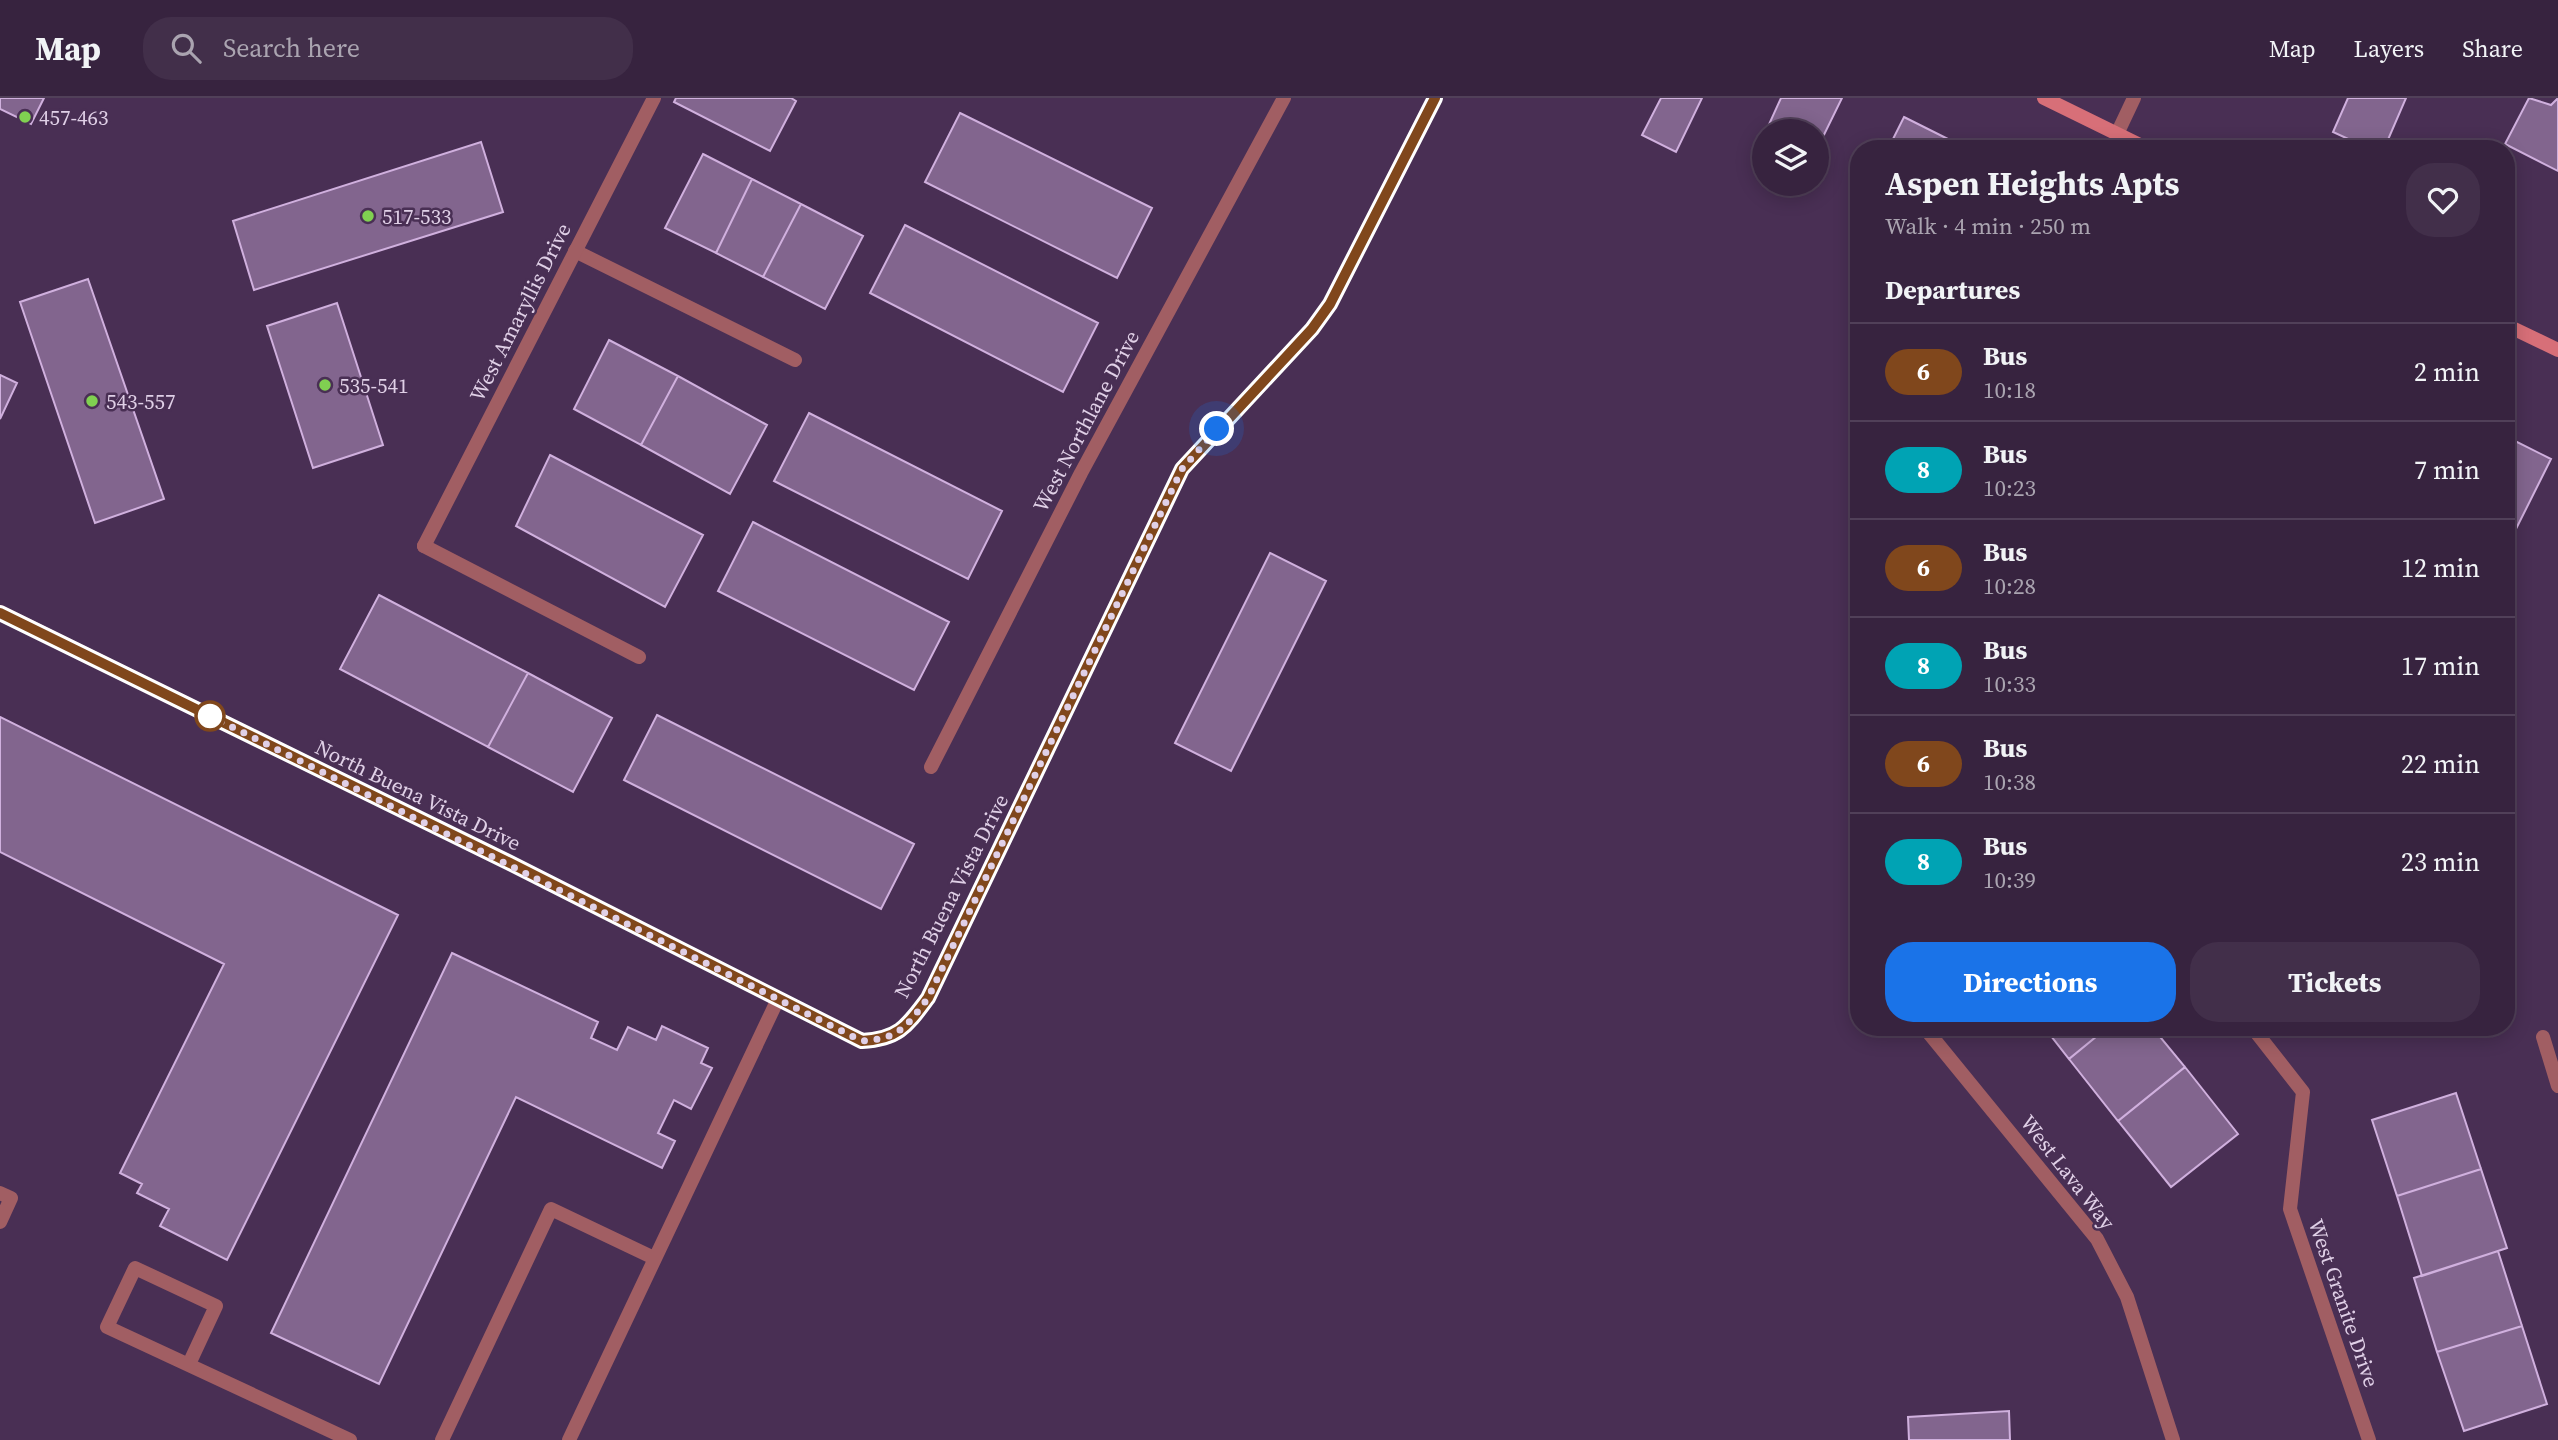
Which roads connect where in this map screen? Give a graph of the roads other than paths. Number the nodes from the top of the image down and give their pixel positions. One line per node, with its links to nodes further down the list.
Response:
1 (654, 98): 8 (street, West Amaryllis Drive)
2 (1284, 98): 14 (street, West Northlane Drive)
3 (1435, 98): 15 (street, North Buena Vista Drive)
4 (2044, 98): 6 (street)
5 (2134, 98): 6 (street)
6 (2117, 134): 7 (street)
7 (2129, 140)
8 (575, 251): 11 (street); 13 (street, West Amaryllis Drive)
9 (2515, 329): 10 (street)
10 (2558, 350)
11 (795, 360)
12 (0, 612): 15 (street, North Buena Vista Drive)
13 (639, 657)
14 (931, 767)
15 (778, 999): 22 (street)
16 (1931, 1036): 27 (street, West Lava Way)
17 (2259, 1036): 28 (street, West Granite Drive)
18 (2543, 1037): 19 (street)
19 (2558, 1086)
20 (0, 1193): 21 (street)
21 (0, 1222)
22 (654, 1258): 25 (street); 26 (street)
23 (189, 1364): 23 (street); 24 (street)
24 (350, 1440)
25 (442, 1440)
26 (569, 1440)
27 (2173, 1440)
28 (2369, 1440)

